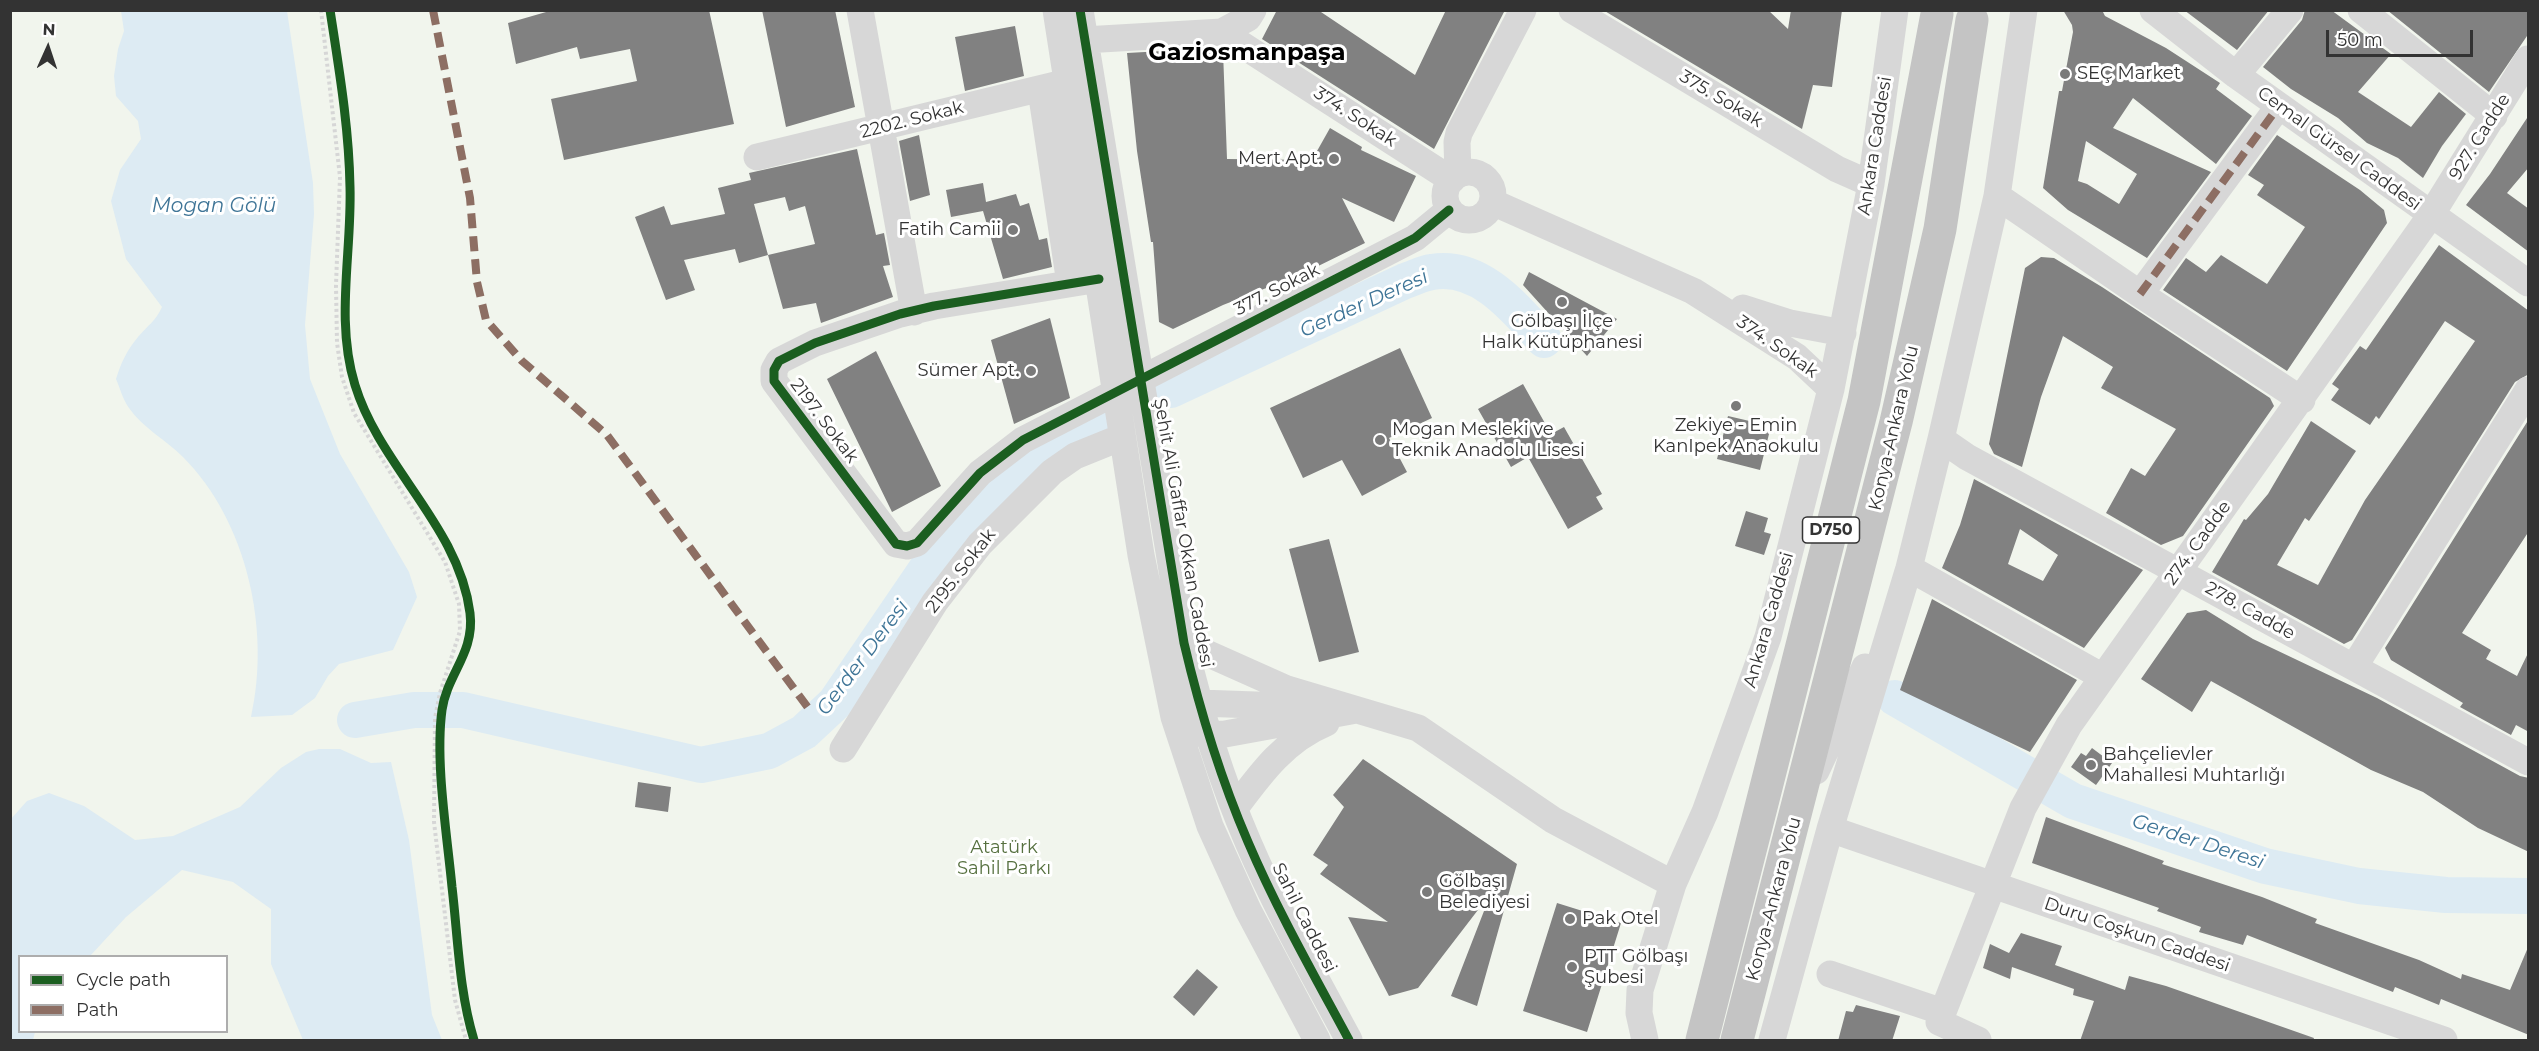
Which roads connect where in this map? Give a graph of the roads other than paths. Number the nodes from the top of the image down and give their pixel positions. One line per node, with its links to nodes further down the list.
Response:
1 (860, 10): 22 (street)
2 (1056, 10): 18 (street, Şehit Ali Gaffar Okkan Caddesi)
3 (1080, 10): 15 (street, Şehit Ali Gaffar Okkan Caddesi)
4 (1253, 10): 14 (street)
5 (1523, 10): 24 (street)
6 (1572, 10): 25 (street, 375. Sokak)
7 (1895, 10): 25 (street, Ankara Caddesi)
8 (2152, 10): 17 (street, Cemal Gürsel Caddesi)
9 (2290, 10): 17 (street)
10 (2361, 10): 21 (street)
11 (2024, 11): 26 (street)
12 (1937, 14): 63 (highway, D750)
13 (1972, 20): 54 (highway, Konya-Ankara Yolu / D750)
14 (1222, 32): 15 (street); 24 (street, 374. Sokak)
15 (1084, 40): 36 (street, Şehit Ali Gaffar Okkan Caddesi)
16 (2529, 59): 21 (street, 927. Cadde)
17 (2236, 75): 20 (street, Cemal Gürsel Caddesi)
18 (1067, 82): 22 (street, 2202. Sokak); 30 (street, Şehit Ali Gaffar Okkan Caddesi)
19 (1042, 97): 19 (street)
20 (2279, 106): 29 (street, Cemal Gürsel Caddesi); 33 (street)
21 (2494, 116): 29 (street, 927. Cadde)
22 (882, 127): 23 (street, 2202. Sokak); 34 (street)
23 (757, 157)
24 (1455, 178): 27 (street); 28 (street)
25 (1871, 184): 35 (street, Ankara Caddesi)
26 (1997, 196): 33 (street); 42 (street)
27 (1492, 202): 28 (street); 32 (street, 374. Sokak)
28 (1449, 210): 36 (street, 377. Sokak)
29 (2431, 215): 31 (street, Cemal Gürsel Caddesi); 40 (street, 274. Cadde)
30 (1099, 279): 34 (street, 2197. Sokak); 39 (street, Şehit Ali Gaffar Okkan Caddesi)
31 (2529, 283)
32 (1693, 291): 35 (street); 37 (street, 374. Sokak)
33 (2140, 294): 40 (street)
34 (914, 312): 39 (street, 2197. Sokak)
35 (1843, 333): 37 (street, Ankara Caddesi)
36 (1139, 379): 39 (street, 377. Sokak); 45 (street, Şehit Ali Gaffar Okkan Caddesi)
37 (1831, 389): 56 (street, Ankara Caddesi)
38 (2529, 390): 46 (street)
39 (1116, 392): 41 (street, Şehit Ali Gaffar Okkan Caddesi)
40 (2302, 400): 43 (street, 274. Cadde)
41 (1122, 436): 48 (street, Şehit Ali Gaffar Okkan Caddesi); 51 (street, 2195. Sokak)
42 (1941, 439): 43 (street, 278. Cadde); 44 (street)
43 (2177, 571): 46 (street, 278. Cadde); 47 (street, 274. Cadde)
44 (1906, 577): 47 (street); 54 (street); 55 (street)
45 (1184, 643): 48 (street, Şehit Ali Gaffar Okkan Caddesi); 49 (street)
46 (2354, 667): 52 (street, 278. Cadde)
47 (2103, 677): 57 (street, 274. Cadde)
48 (1184, 702): 49 (street); 50 (street, Şehit Ali Gaffar Okkan Caddesi); 60 (street, Şehit Ali Gaffar Okkan Caddesi)
49 (1358, 709): 50 (street); 53 (street); 56 (street)
50 (1208, 735): 53 (street, Şehit Ali Gaffar Okkan Caddesi)
51 (843, 749)
52 (2529, 762)
53 (1235, 808): 61 (street, Sahil Caddesi)
54 (1796, 812): 64 (highway, Konya-Ankara Yolu / D750)
55 (1830, 830): 57 (street, Duru Coşkun Caddesi); 65 (street)
56 (1673, 884): 62 (street, Ankara Caddesi)
57 (1991, 885): 59 (street, 274. Cadde); 67 (street, Duru Coşkun Caddesi)
58 (1830, 974): 59 (street)
59 (1943, 1012): 66 (street)
60 (1317, 1041)
61 (1349, 1041)
62 (1644, 1041)
63 (1702, 1041)
64 (1737, 1041)
65 (1772, 1041)
66 (1978, 1041)
67 (2444, 1041)

